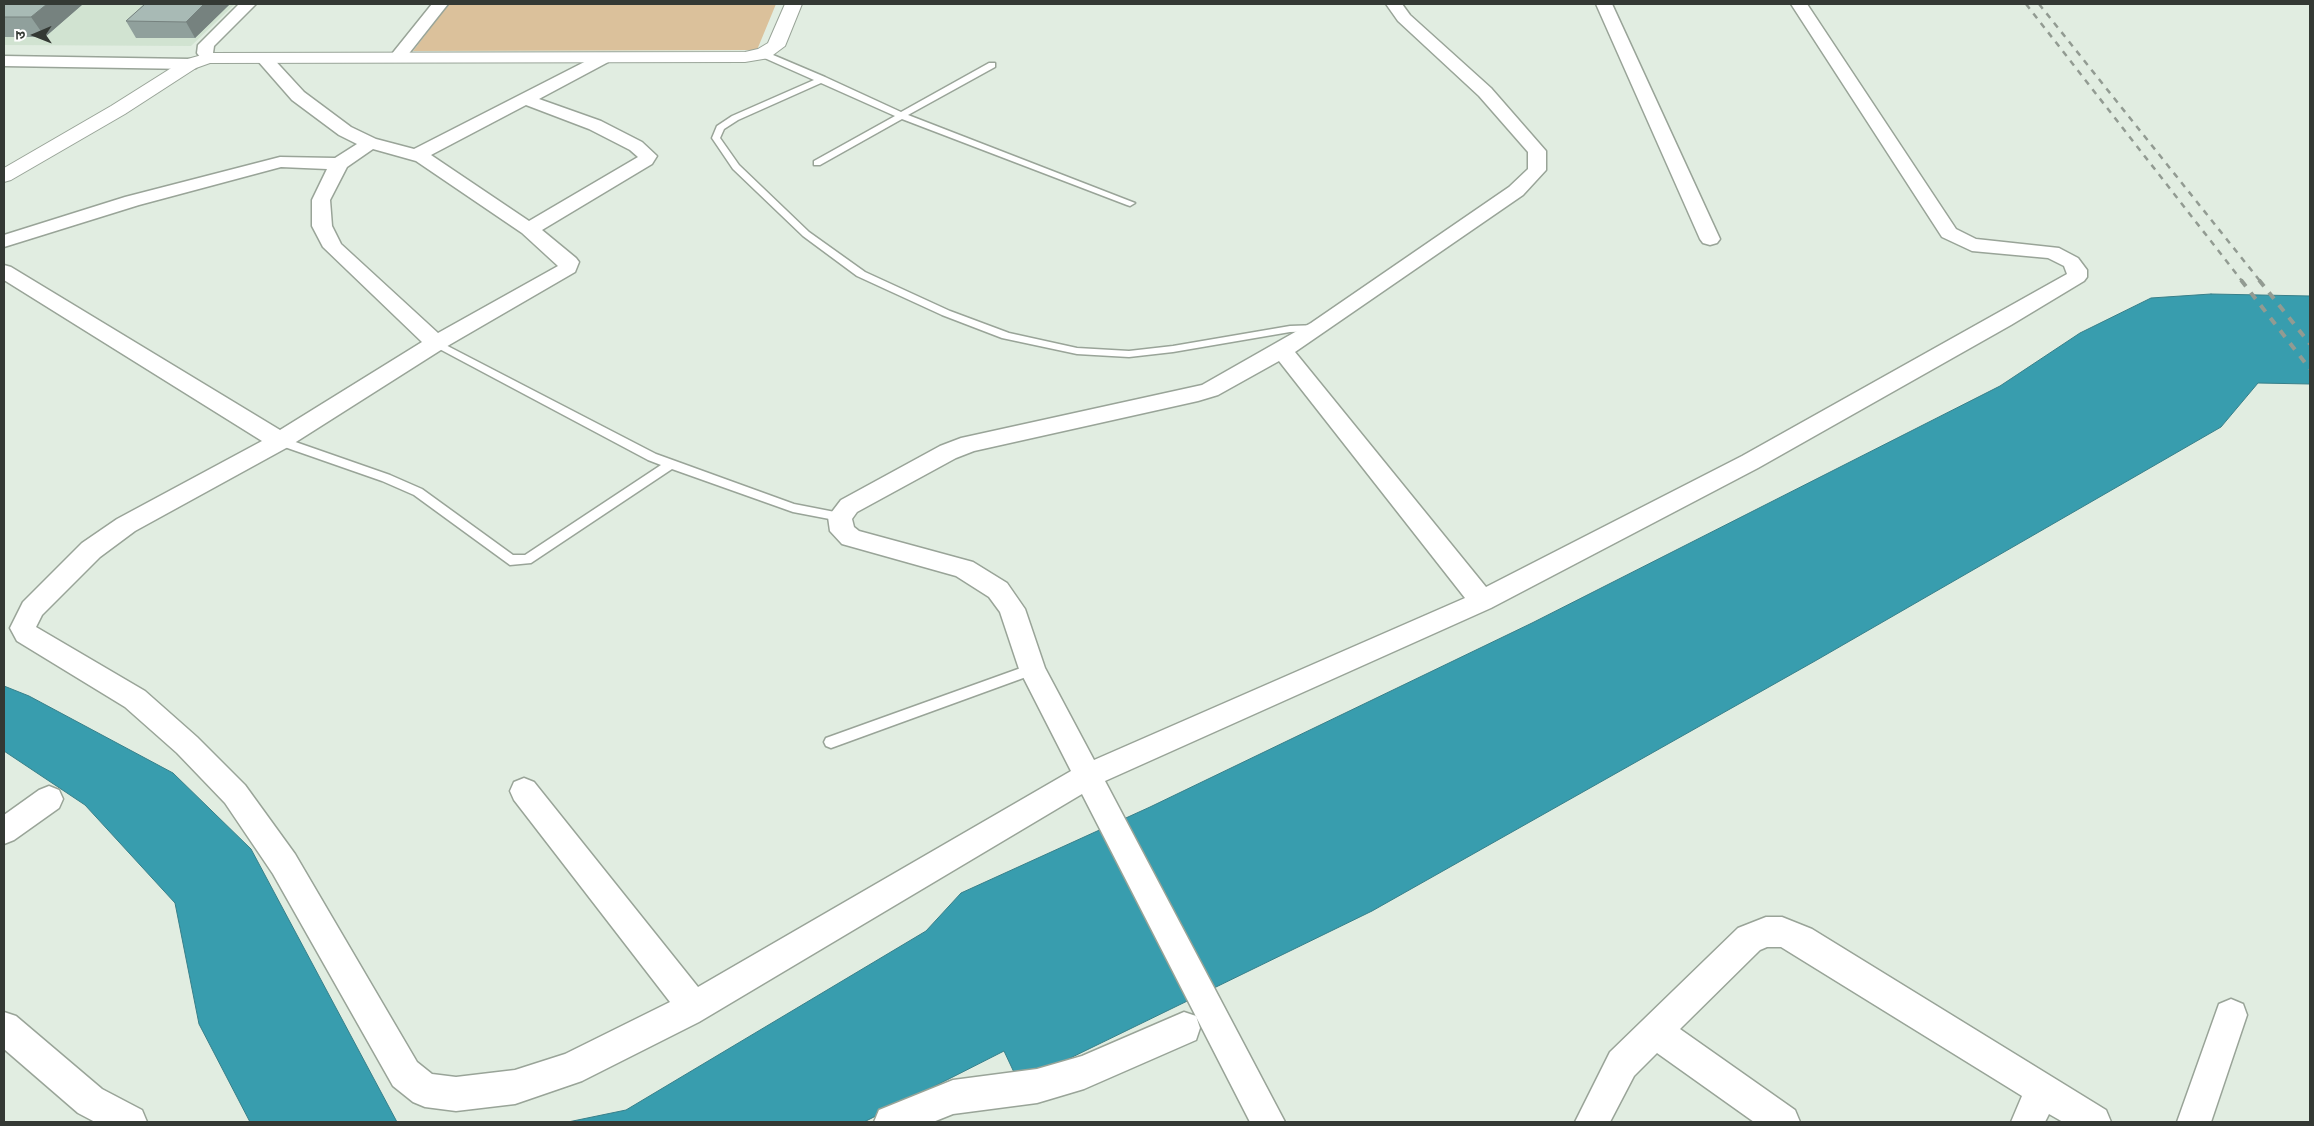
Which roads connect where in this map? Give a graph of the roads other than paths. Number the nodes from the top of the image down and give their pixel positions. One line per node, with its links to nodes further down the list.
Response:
1 (248, 4): 10 (street)
2 (440, 4): 11 (street)
3 (793, 4): 7 (street)
4 (1394, 4): 28 (street)
5 (1604, 4): 25 (street)
6 (1799, 4): 34 (street)
7 (764, 54): 9 (street); 15 (lane)
8 (263, 57): 10 (street); 11 (street); 18 (street)
9 (606, 57): 11 (street); 16 (street)
10 (209, 58): 13 (street)
11 (397, 58)
12 (4, 61): 13 (street)
13 (190, 64): 22 (street)
14 (992, 65): 17 (lane)
15 (822, 79): 17 (lane); 28 (lane)
16 (527, 100): 19 (street); 24 (street)
17 (900, 115): 20 (lane); 23 (lane)
18 (370, 143): 19 (street); 21 (street)
19 (417, 155): 24 (street)
20 (817, 163)
21 (339, 164): 26 (street); 29 (street)
22 (4, 176)
23 (1130, 203)
24 (529, 229): 29 (street)
25 (1710, 239)
26 (4, 241)
27 (4, 271): 31 (street)
28 (1318, 328): 30 (street)
29 (436, 343): 31 (street); 32 (lane)
30 (1282, 350): 33 (street); 34 (street)
31 (280, 441): 32 (lane); 41 (street)
32 (672, 463): 33 (lane)
33 (840, 517): 35 (street)
34 (1482, 601): 37 (street)
35 (1032, 669): 36 (lane); 37 (street)
36 (831, 742)
37 (1090, 780): 41 (street); 49 (street)
38 (524, 791): 41 (street)
39 (49, 799): 40 (street)
40 (4, 831)
41 (694, 1007)
42 (2231, 1015): 54 (street)
43 (1184, 1028): 48 (street)
44 (1655, 1031): 46 (street); 50 (street); 51 (street)
45 (9, 1042): 47 (street)
46 (2042, 1090): 52 (street); 53 (street)
47 (130, 1122)
48 (891, 1122)
49 (1268, 1122)
50 (1592, 1122)
51 (1783, 1122)
52 (2028, 1122)
53 (2094, 1122)
54 (2194, 1122)

